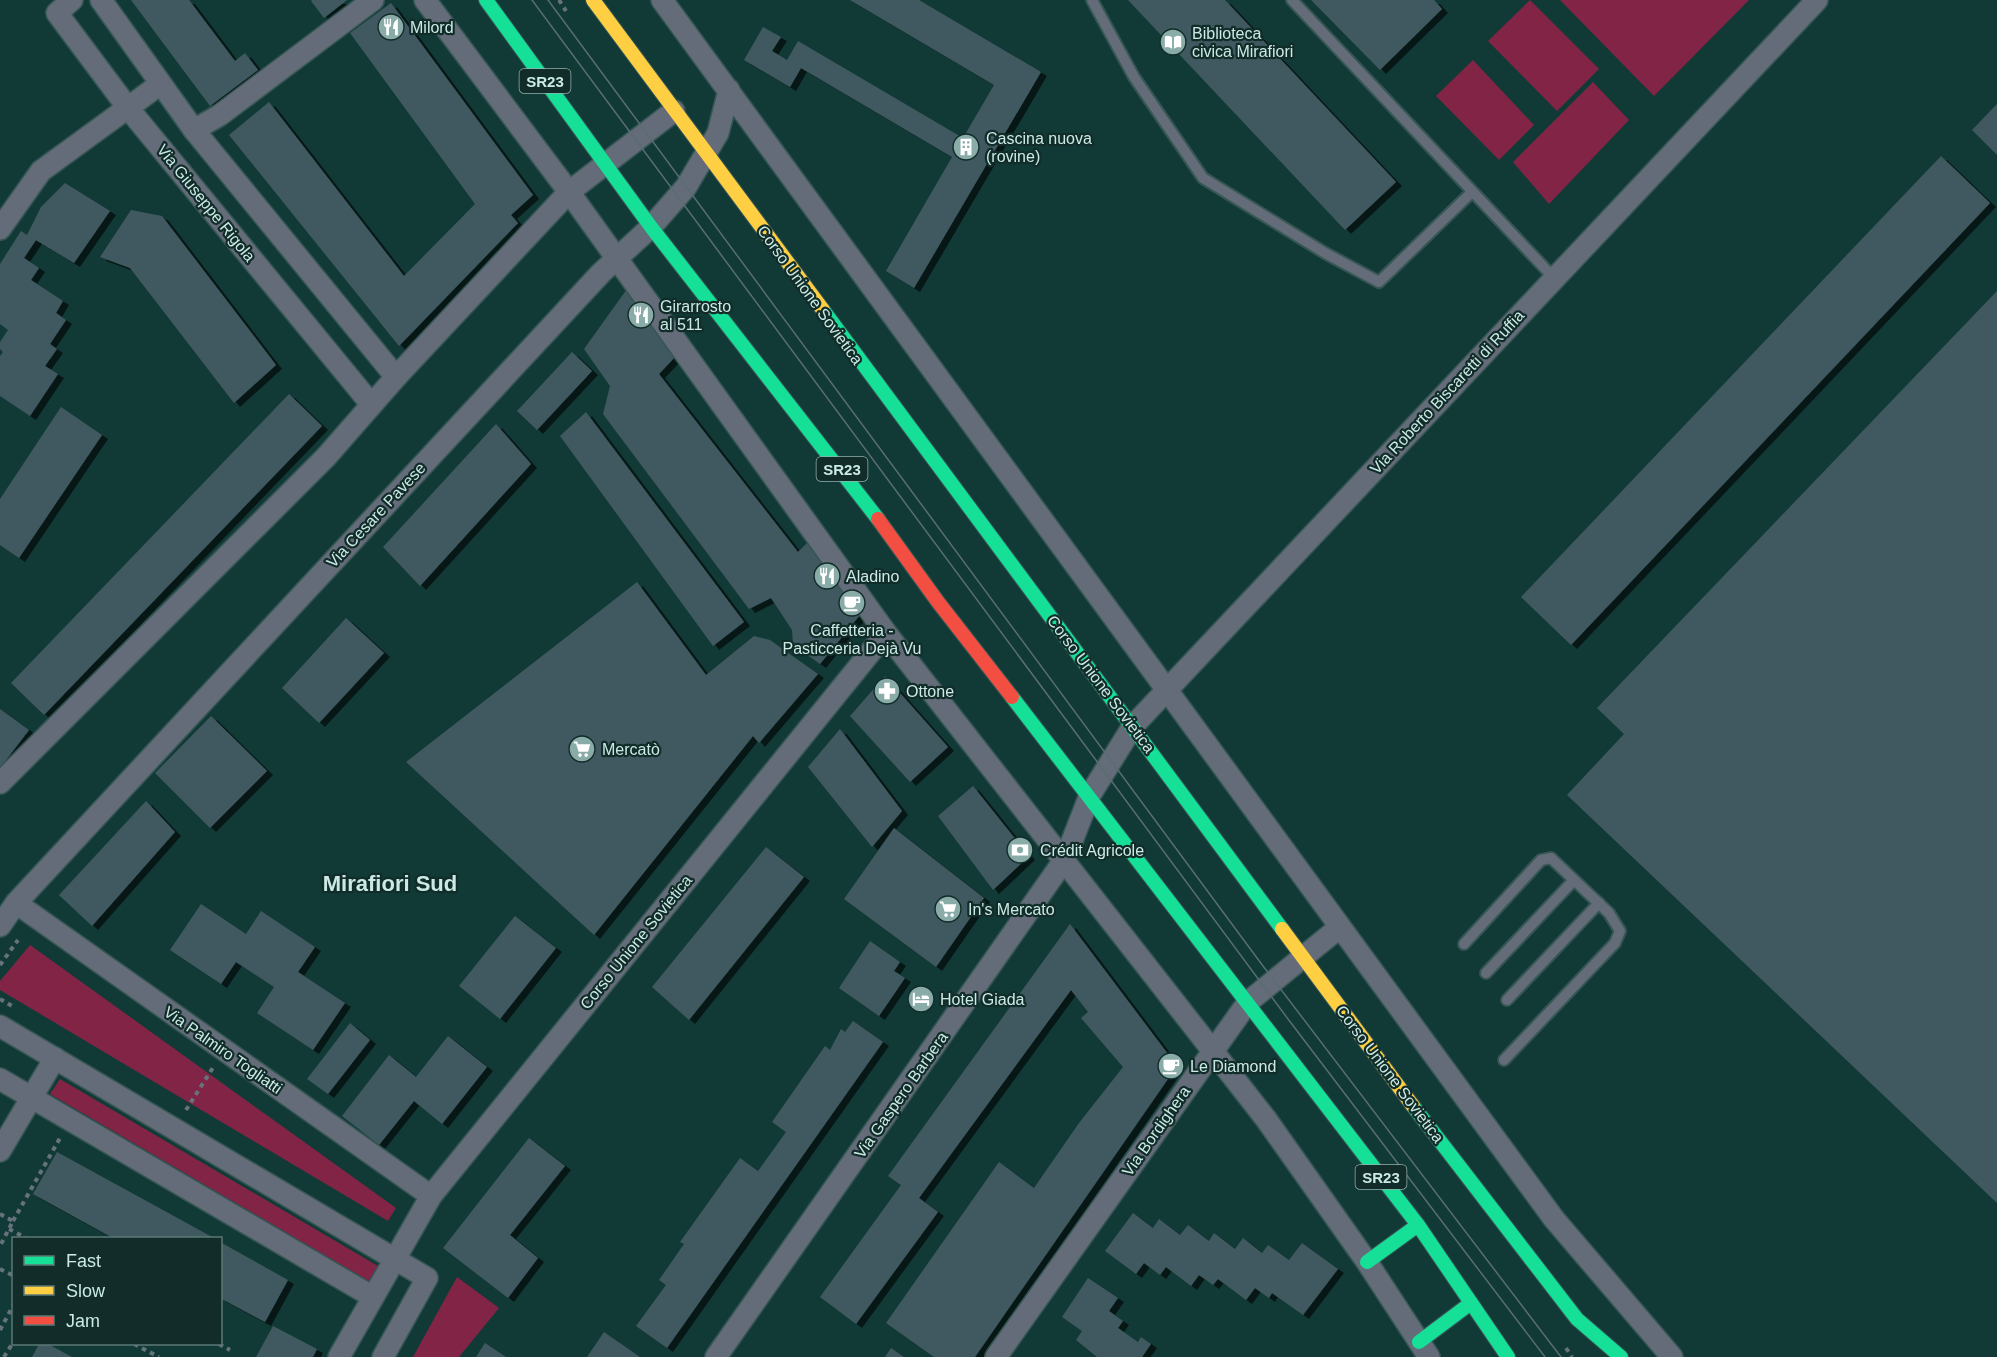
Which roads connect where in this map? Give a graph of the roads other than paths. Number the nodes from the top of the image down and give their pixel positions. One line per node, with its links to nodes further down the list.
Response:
1 (72, 0): 13 (street, Via Giuseppe Rigola)
2 (101, 0): 11 (street)
3 (373, 0): 15 (street)
4 (424, 0): 18 (street)
5 (486, 0): 17 (main road, SR23)
6 (593, 0): 14 (main road, Corso Unione Sovietica)
7 (662, 0): 12 (street)
8 (1092, 0): 19 (lane)
9 (1292, 0): 19 (lane)
10 (1817, 0): 23 (street, Via Roberto Biscaretti di Ruffia)
11 (159, 85): 13 (street); 15 (street)
12 (729, 90): 16 (street, Via Cesare Pavese); 27 (street)
13 (128, 108): 21 (street); 25 (street, Via Giuseppe Rigola)
14 (674, 111): 16 (main road, Corso Unione Sovietica); 17 (street)
15 (194, 130): 24 (street)
16 (706, 153): 20 (street, Via Cesare Pavese); 28 (main road, Corso Unione Sovietica)
17 (604, 163): 18 (street); 20 (main road, SR23)
18 (569, 192): 22 (street); 24 (street)
19 (1472, 192): 23 (lane)
20 (651, 227): 22 (street, Via Cesare Pavese); 30 (main road, SR23)
21 (0, 229)
22 (616, 256): 26 (street); 33 (street, Via Cesare Pavese)
23 (1554, 278): 27 (street, Via Roberto Biscaretti di Ruffia)
24 (396, 377): 25 (street)
25 (371, 404): 29 (street)
26 (886, 633): 31 (street); 49 (street, Corso Unione Sovietica)
27 (1166, 688): 28 (street, Via Roberto Biscaretti di Ruffia); 36 (street)
28 (1133, 726): 30 (street, Via Roberto Biscaretti di Ruffia); 38 (main road, Corso Unione Sovietica)
29 (0, 783)
30 (1090, 795): 31 (street, Via Gaspero Barbera); 41 (main road, SR23)
31 (1065, 859): 43 (street); 58 (street, Via Gaspero Barbera)
32 (1575, 880): 34 (lane); 37 (lane); 39 (lane)
33 (16, 903): 35 (street, Via Cesare Pavese); 49 (street, Via Palmiro Togliatti)
34 (1599, 903): 40 (lane); 45 (lane)
35 (0, 926)
36 (1340, 927): 38 (street, Via Bordighera); 62 (street)
37 (1464, 944)
38 (1302, 957): 41 (street, Via Bordighera); 61 (main road, Corso Unione Sovietica)
39 (1486, 973)
40 (1507, 1000)
41 (1248, 1002): 43 (street, Via Bordighera); 50 (main road, SR23)
42 (0, 1026): 44 (street)
43 (1213, 1051): 52 (street); 59 (street, Via Bordighera)
44 (55, 1058): 47 (street); 51 (street)
45 (1504, 1060)
46 (0, 1079): 47 (street)
47 (32, 1097): 48 (street); 53 (street)
48 (0, 1151)
49 (431, 1196): 51 (street, Corso Unione Sovietica)
50 (1418, 1226): 52 (main road); 54 (main road, SR23)
51 (396, 1257): 53 (street); 57 (street)
52 (1366, 1262): 55 (street)
53 (373, 1297): 56 (street)
54 (1471, 1303): 55 (main road); 60 (main road, SR23)
55 (1424, 1350)
56 (339, 1357)
57 (383, 1357)
58 (716, 1357)
59 (996, 1357)
60 (1508, 1357)
61 (1621, 1357)
62 (1672, 1357)

